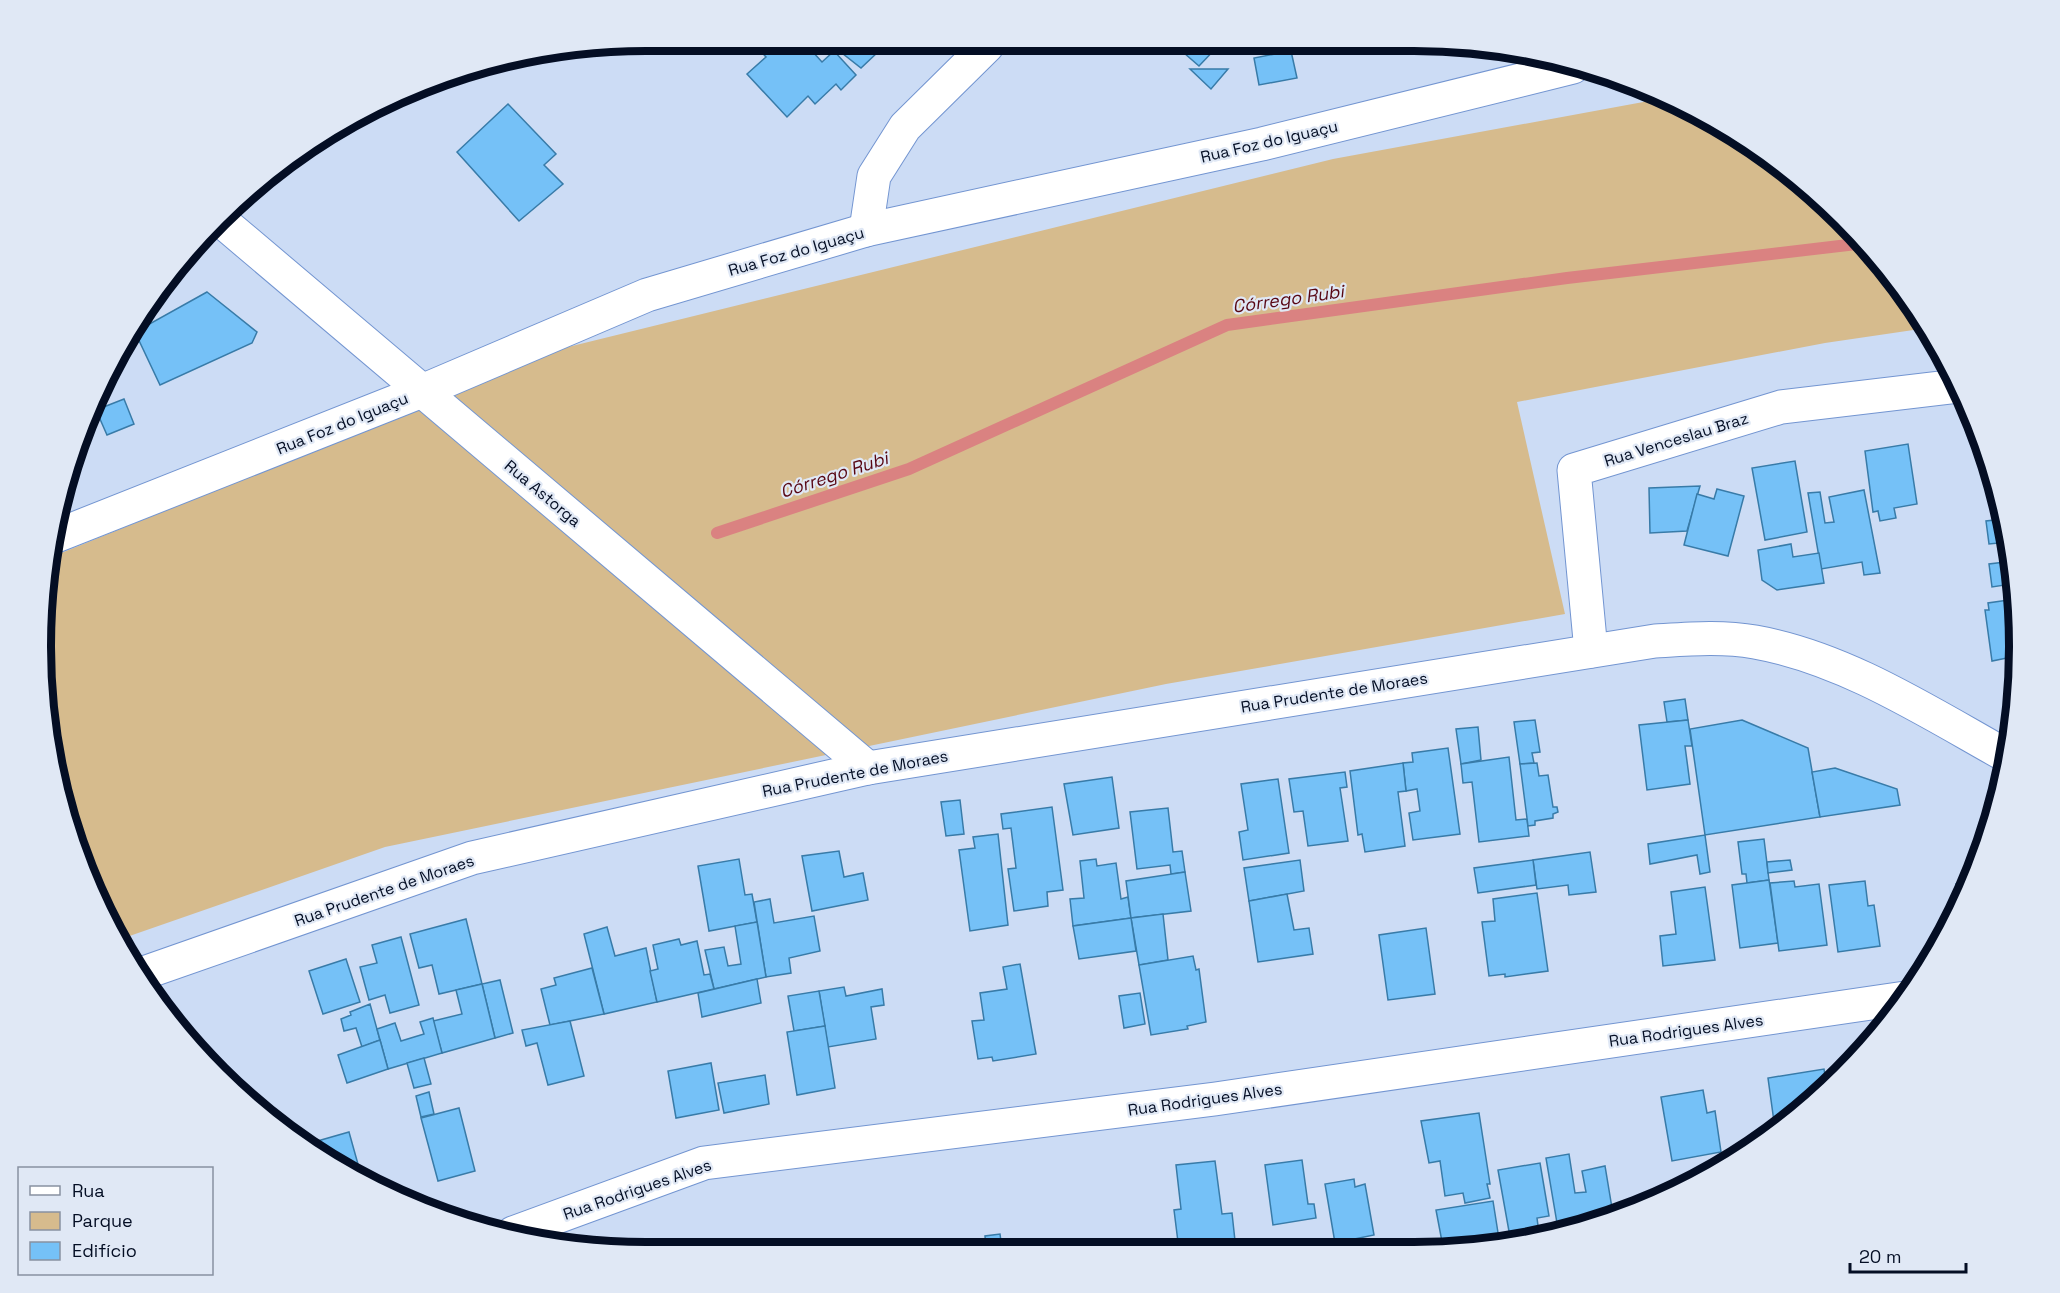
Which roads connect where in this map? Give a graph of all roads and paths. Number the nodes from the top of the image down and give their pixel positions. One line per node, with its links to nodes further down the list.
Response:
1 (982, 51): 4 (street)
2 (1562, 70): 4 (street, Rua Foz do Iguaçu)
3 (226, 224): 6 (street, Rua Astorga)
4 (866, 230): 6 (street, Rua Foz do Iguaçu)
5 (1950, 387): 8 (street, Rua Venceslau Braz)
6 (422, 391): 7 (street, Rua Foz do Iguaçu); 10 (street, Rua Astorga)
7 (61, 534)
8 (1591, 651): 9 (street, Rua Prudente de Moraes); 10 (street, Rua Prudente de Moraes)
9 (2000, 752)
10 (867, 768): 11 (street, Rua Prudente de Moraes)
11 (148, 972)
12 (1893, 1000): 13 (street, Rua Rodrigues Alves)
13 (523, 1229)

